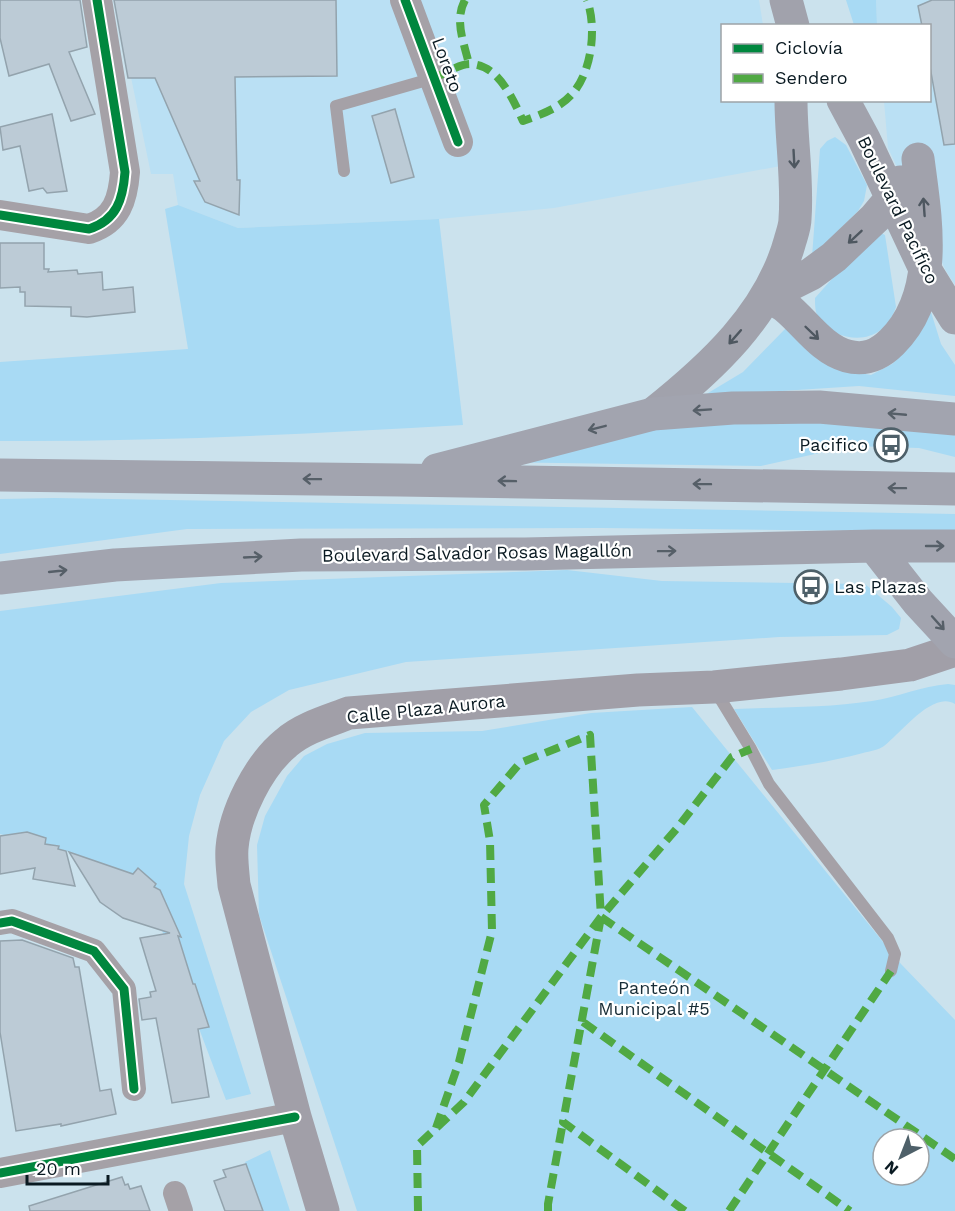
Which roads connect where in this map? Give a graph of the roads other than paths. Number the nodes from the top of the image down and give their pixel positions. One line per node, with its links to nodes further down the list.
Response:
1 (97, 0): 11 (street)
2 (405, 0): 5 (street, Loreto)
3 (786, 0): 4 (main road)
4 (792, 24)
5 (434, 78): 8 (street, Loreto); 9 (lane)
6 (791, 102): 13 (main road, one-way to 13)
7 (844, 102): 10 (main road, Boulevard Pacífico)
8 (458, 142)
9 (344, 171)
10 (891, 200): 12 (main road, Boulevard Pacífico); 12 (main road, one-way to 10); 13 (main road, one-way to 13)
11 (0, 215)
12 (926, 271): 13 (main road, one-way to 12); 14 (main road, Boulevard Pacífico)
13 (767, 296): 15 (main road, one-way to 15)
14 (955, 318)
15 (653, 414): 16 (highway, one-way to 15); 18 (highway, one-way to 18)
16 (955, 419)
17 (0, 476): 18 (highway, one-way to 17)
18 (400, 480): 19 (highway, one-way to 18)
19 (955, 489)
20 (874, 546): 21 (highway, Boulevard Salvador Rosas Magallón, one-way to 21); 22 (highway, Boulevard Salvador Rosas Magallón, one-way to 20); 23 (highway, one-way to 23)
21 (955, 546)
22 (0, 578)
23 (955, 642)
24 (955, 650): 25 (main road, Calle Plaza Aurora)
25 (714, 687): 27 (lane); 29 (main road, Calle Plaza Aurora)
26 (0, 923): 28 (street)
27 (891, 971)
28 (134, 1089)
29 (295, 1117): 30 (street); 31 (main road, Calle Plaza Aurora)
30 (0, 1173)
31 (323, 1211)

